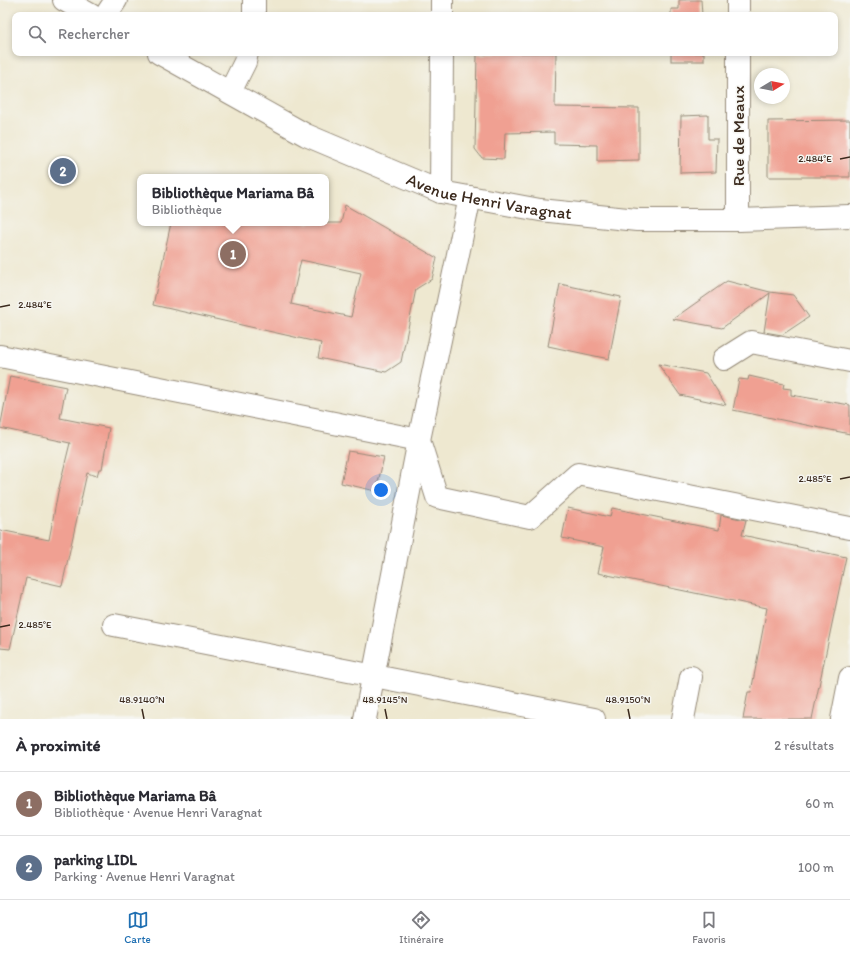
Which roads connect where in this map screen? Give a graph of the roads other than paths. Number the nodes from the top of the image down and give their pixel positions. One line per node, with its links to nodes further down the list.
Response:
1 (64, 0): 6 (street)
2 (116, 0): 7 (street)
3 (254, 0): 8 (street)
4 (442, 0): 9 (street)
5 (738, 0): 10 (street)
6 (86, 12)
7 (108, 12)
8 (254, 12)
9 (442, 12)
10 (738, 12)
11 (164, 56): 15 (street, Avenue Henri Varagnat)
12 (247, 56): 15 (street)
13 (442, 56): 16 (street)
14 (738, 56): 19 (street, Rue de Meaux)
15 (230, 92): 16 (street, Avenue Henri Varagnat)
16 (441, 192): 17 (street, Avenue Henri Varagnat)
17 (470, 197): 19 (street, Avenue Henri Varagnat); 23 (street)
18 (850, 216): 19 (street, Avenue Henri Varagnat)
19 (738, 220)
20 (0, 356): 23 (street)
21 (724, 359): 22 (street)
22 (850, 361)
23 (419, 440): 24 (street); 26 (street)
24 (850, 528)
25 (114, 626): 26 (street)
26 (373, 676): 29 (street); 30 (street)
27 (691, 677): 31 (street)
28 (850, 678): 32 (street)
29 (365, 719)
30 (594, 719)
31 (684, 719)
32 (842, 719)

